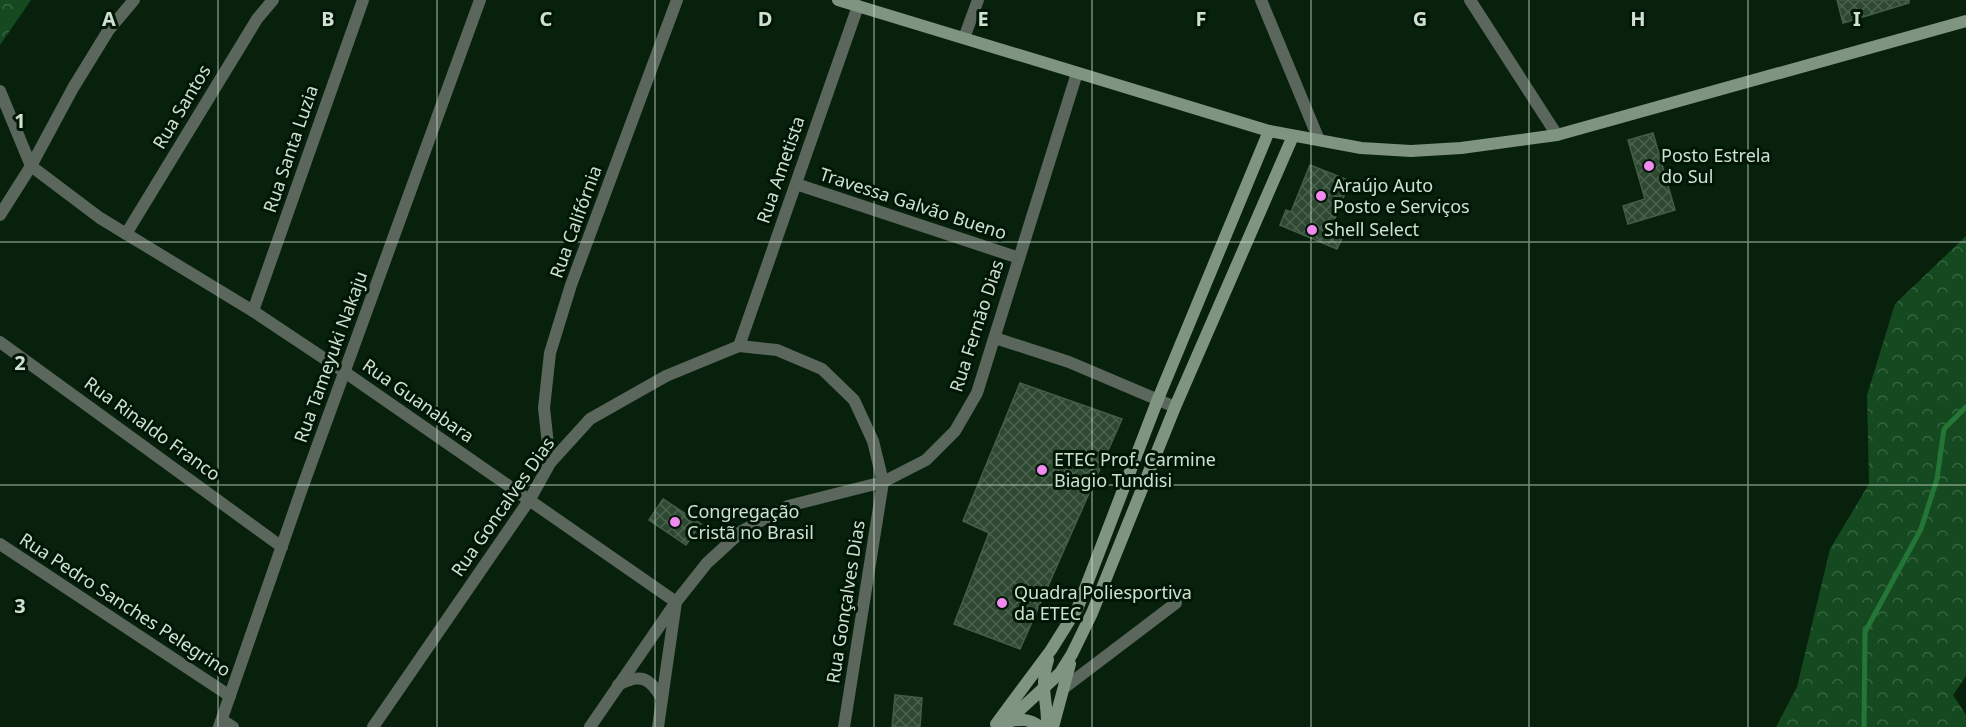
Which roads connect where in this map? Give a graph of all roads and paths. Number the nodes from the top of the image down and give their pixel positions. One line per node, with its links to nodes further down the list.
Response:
1 (134, 0): 19 (street)
2 (273, 0): 22 (street, Rua Santos)
3 (363, 0): 24 (street, Rua Santa Luzia)
4 (480, 0): 28 (street, Rua Tameyuki Nakaju)
5 (677, 0): 31 (street, Rua Califórnia)
6 (838, 0): 10 (main road)
7 (978, 0): 12 (street)
8 (1261, 0): 18 (street)
9 (1470, 0): 16 (street)
10 (858, 6): 12 (main road); 20 (street, Rua Ametista)
11 (1966, 21): 16 (main road)
12 (964, 38): 13 (main road)
13 (1077, 73): 15 (main road); 23 (street, Rua Fernão Dias)
14 (0, 91): 19 (street)
15 (1269, 131): 17 (main road); 29 (main road)
16 (1557, 135): 18 (main road)
17 (1293, 136): 18 (main road); 30 (main road)
18 (1320, 140)
19 (31, 166): 21 (street); 22 (street, Rua Guanabara)
20 (795, 184): 23 (street, Travessa Galvão Bueno); 27 (street, Rua Ametista)
21 (0, 215)
22 (126, 234): 24 (street, Rua Guanabara)
23 (1019, 258): 25 (street, Rua Fernão Dias)
24 (253, 311): 28 (street, Rua Guanabara)
25 (995, 338): 29 (street); 32 (street, Rua Fernão Dias)
26 (0, 342): 35 (street, Rua Rinaldo Franco)
27 (738, 346): 31 (street, Rua Goncalves Dias); 32 (street, Rua Goncalves Dias)
28 (346, 373): 33 (street, Rua Guanabara); 35 (street, Rua Tameyuki Nakaju)
29 (1158, 399): 30 (street); 38 (main road)
30 (1176, 407): 39 (main road)
31 (550, 463): 33 (street, Rua Goncalves Dias)
32 (883, 482): 36 (street, Rua Fernão Dias); 51 (street, Rua Gonçalves Dias)
33 (530, 500): 36 (street, Rua Guanabara); 48 (street, Rua Goncalves Dias)
34 (0, 544): 43 (street, Rua Pedro Sanches Pelegrino)
35 (282, 547): 43 (street, Rua Tameyuki Nakaju)
36 (676, 602): 40 (street, Rua Fernão Dias); 44 (street)
37 (1176, 603): 41 (street)
38 (1051, 650): 42 (main road); 46 (main road)
39 (1072, 654): 41 (main road); 42 (main road)
40 (617, 686): 44 (street); 49 (street, Rua Fernão Dias)
41 (1064, 688): 54 (main road)
42 (1044, 689): 46 (main road); 53 (main road)
43 (230, 696): 45 (street, Rua Tameyuki Nakaju)
44 (662, 699): 50 (street)
45 (221, 723): 47 (street)
46 (1000, 726): 52 (main road)
47 (233, 727)
48 (373, 727)
49 (590, 727)
50 (658, 727)
51 (844, 727)
52 (1040, 727)
53 (1047, 727)
54 (1053, 727)

